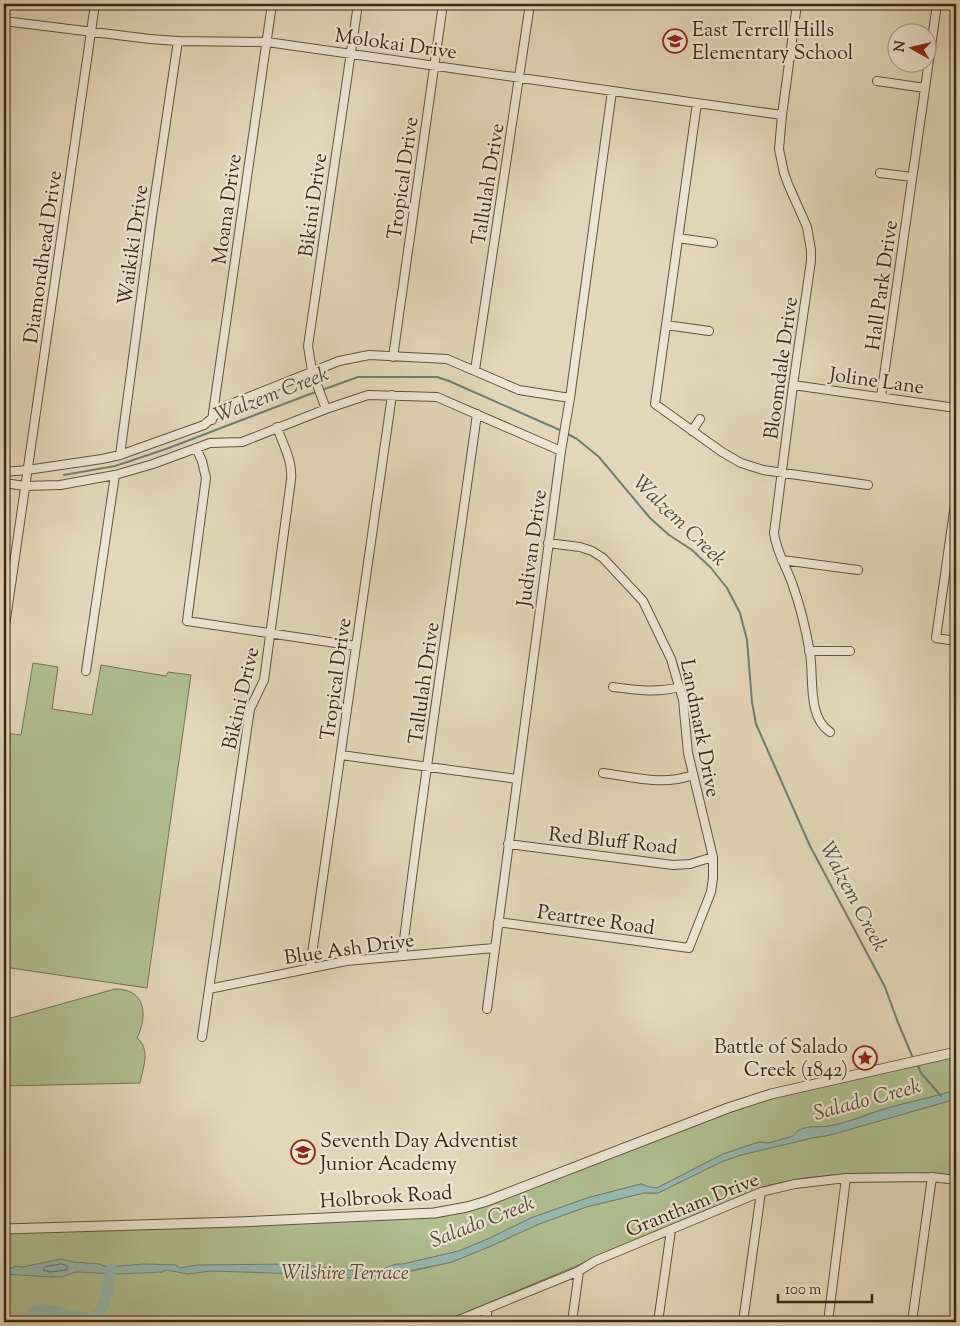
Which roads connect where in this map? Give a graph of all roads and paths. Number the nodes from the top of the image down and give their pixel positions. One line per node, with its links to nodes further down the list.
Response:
1 (95, 4): 9 (street, Diamondhead Drive)
2 (272, 4): 11 (street, Moana Drive)
3 (358, 4): 12 (street, Bikini Drive)
4 (443, 4): 13 (street, Tropical Drive)
5 (530, 4): 14 (street, Tallulah Drive)
6 (797, 4): 19 (street, Bloomdale Drive)
7 (937, 4): 16 (street, Hall Park Drive)
8 (4, 21): 9 (street, Molokai Drive)
9 (91, 33): 10 (street, Molokai Drive); 43 (street, Diamondhead Drive)
10 (178, 41): 11 (street, Molokai Drive); 42 (street, Waikiki Drive)
11 (267, 42): 12 (street, Molokai Drive); 37 (street, Moana Drive)
12 (351, 53): 13 (street, Molokai Drive); 28 (street, Bikini Drive)
13 (434, 66): 14 (street, Molokai Drive); 26 (street, Tropical Drive)
14 (520, 78): 17 (street, Molokai Drive); 27 (street, Tallulah Drive)
15 (877, 81): 16 (street)
16 (925, 88): 21 (street, Hall Park Drive)
17 (612, 91): 18 (street, Molokai Drive); 31 (street, Judivan Drive)
18 (697, 103): 19 (street, Molokai Drive); 22 (street)
19 (782, 115): 29 (street, Bloomdale Drive)
20 (880, 172): 21 (street)
21 (912, 177): 32 (street, Hall Park Drive)
22 (678, 238): 23 (street); 24 (street)
23 (713, 243)
24 (666, 325): 25 (street); 39 (street)
25 (709, 331)
26 (393, 356): 27 (street); 28 (street)
27 (475, 370): 31 (street)
28 (312, 371): 33 (street, Bikini Drive); 37 (street)
29 (793, 385): 32 (street, Joline Lane); 45 (street, Bloomdale Drive)
30 (392, 395): 33 (street); 35 (street); 57 (street, Tropical Drive)
31 (570, 398): 41 (street, Judivan Drive)
32 (881, 398): 34 (street, Joline Lane)
33 (326, 408): 38 (street)
34 (956, 408)
35 (478, 414): 41 (street); 65 (street, Tallulah Drive)
36 (700, 419): 39 (street)
37 (212, 420): 42 (street)
38 (276, 427): 40 (street); 55 (street, Bikini Drive)
39 (692, 431): 45 (street)
40 (196, 448): 46 (street); 55 (street)
41 (560, 451): 51 (street, Judivan Drive)
42 (120, 455): 43 (street)
43 (27, 470): 44 (street); 49 (street, Diamondhead Drive)
44 (4, 472)
45 (782, 473): 48 (street); 52 (street, Bloomdale Drive)
46 (115, 475): 49 (street); 60 (street)
47 (4, 483): 49 (street)
48 (868, 485)
49 (25, 486): 54 (street, Diamondhead Drive)
50 (956, 497): 56 (street)
51 (548, 543): 62 (street, Landmark Drive); 68 (street, Judivan Drive)
52 (782, 560): 53 (street); 58 (street, Bloomdale Drive)
53 (858, 570)
54 (4, 633)
55 (271, 634): 57 (street); 76 (street, Bikini Drive)
56 (956, 641)
57 (356, 646): 64 (street, Tropical Drive)
58 (809, 651): 59 (street); 63 (street, Bloomdale Drive)
59 (850, 651)
60 (86, 671)
61 (613, 687): 62 (street)
62 (680, 687): 67 (street, Landmark Drive)
63 (830, 732)
64 (341, 755): 65 (street); 75 (street, Tropical Drive)
65 (428, 766): 68 (street); 74 (street, Tallulah Drive)
66 (603, 773): 67 (street)
67 (693, 775): 70 (street, Landmark Drive)
68 (517, 779): 69 (street, Judivan Drive)
69 (508, 844): 70 (street, Red Bluff Road); 71 (street, Judivan Drive)
70 (713, 857): 73 (street, Landmark Drive)
71 (498, 922): 72 (street, Judivan Drive); 73 (street, Peartree Road)
72 (494, 948): 74 (street, Blue Ash Drive); 77 (street, Judivan Drive)
73 (689, 948)
74 (402, 956): 75 (street, Blue Ash Drive)
75 (310, 968): 76 (street, Blue Ash Drive)
76 (209, 989): 78 (street, Bikini Drive)
77 (487, 1010)
78 (202, 1037)
79 (956, 1052): 84 (street, Holbrook Road)
80 (932, 1177): 81 (street, Grantham Drive); 82 (street, Grantham Drive); 94 (street)
81 (846, 1178): 83 (street, Grantham Drive); 93 (street)
82 (956, 1180)
83 (761, 1192): 85 (street, Grantham Drive); 92 (street)
84 (4, 1229)
85 (671, 1230): 86 (street, Grantham Drive); 91 (street)
86 (579, 1271): 87 (street, Grantham Drive); 90 (street)
87 (488, 1308): 88 (street, Grantham Drive); 89 (street)
88 (454, 1322)
89 (486, 1322)
90 (572, 1322)
91 (658, 1322)
92 (743, 1322)
93 (828, 1322)
94 (912, 1322)

